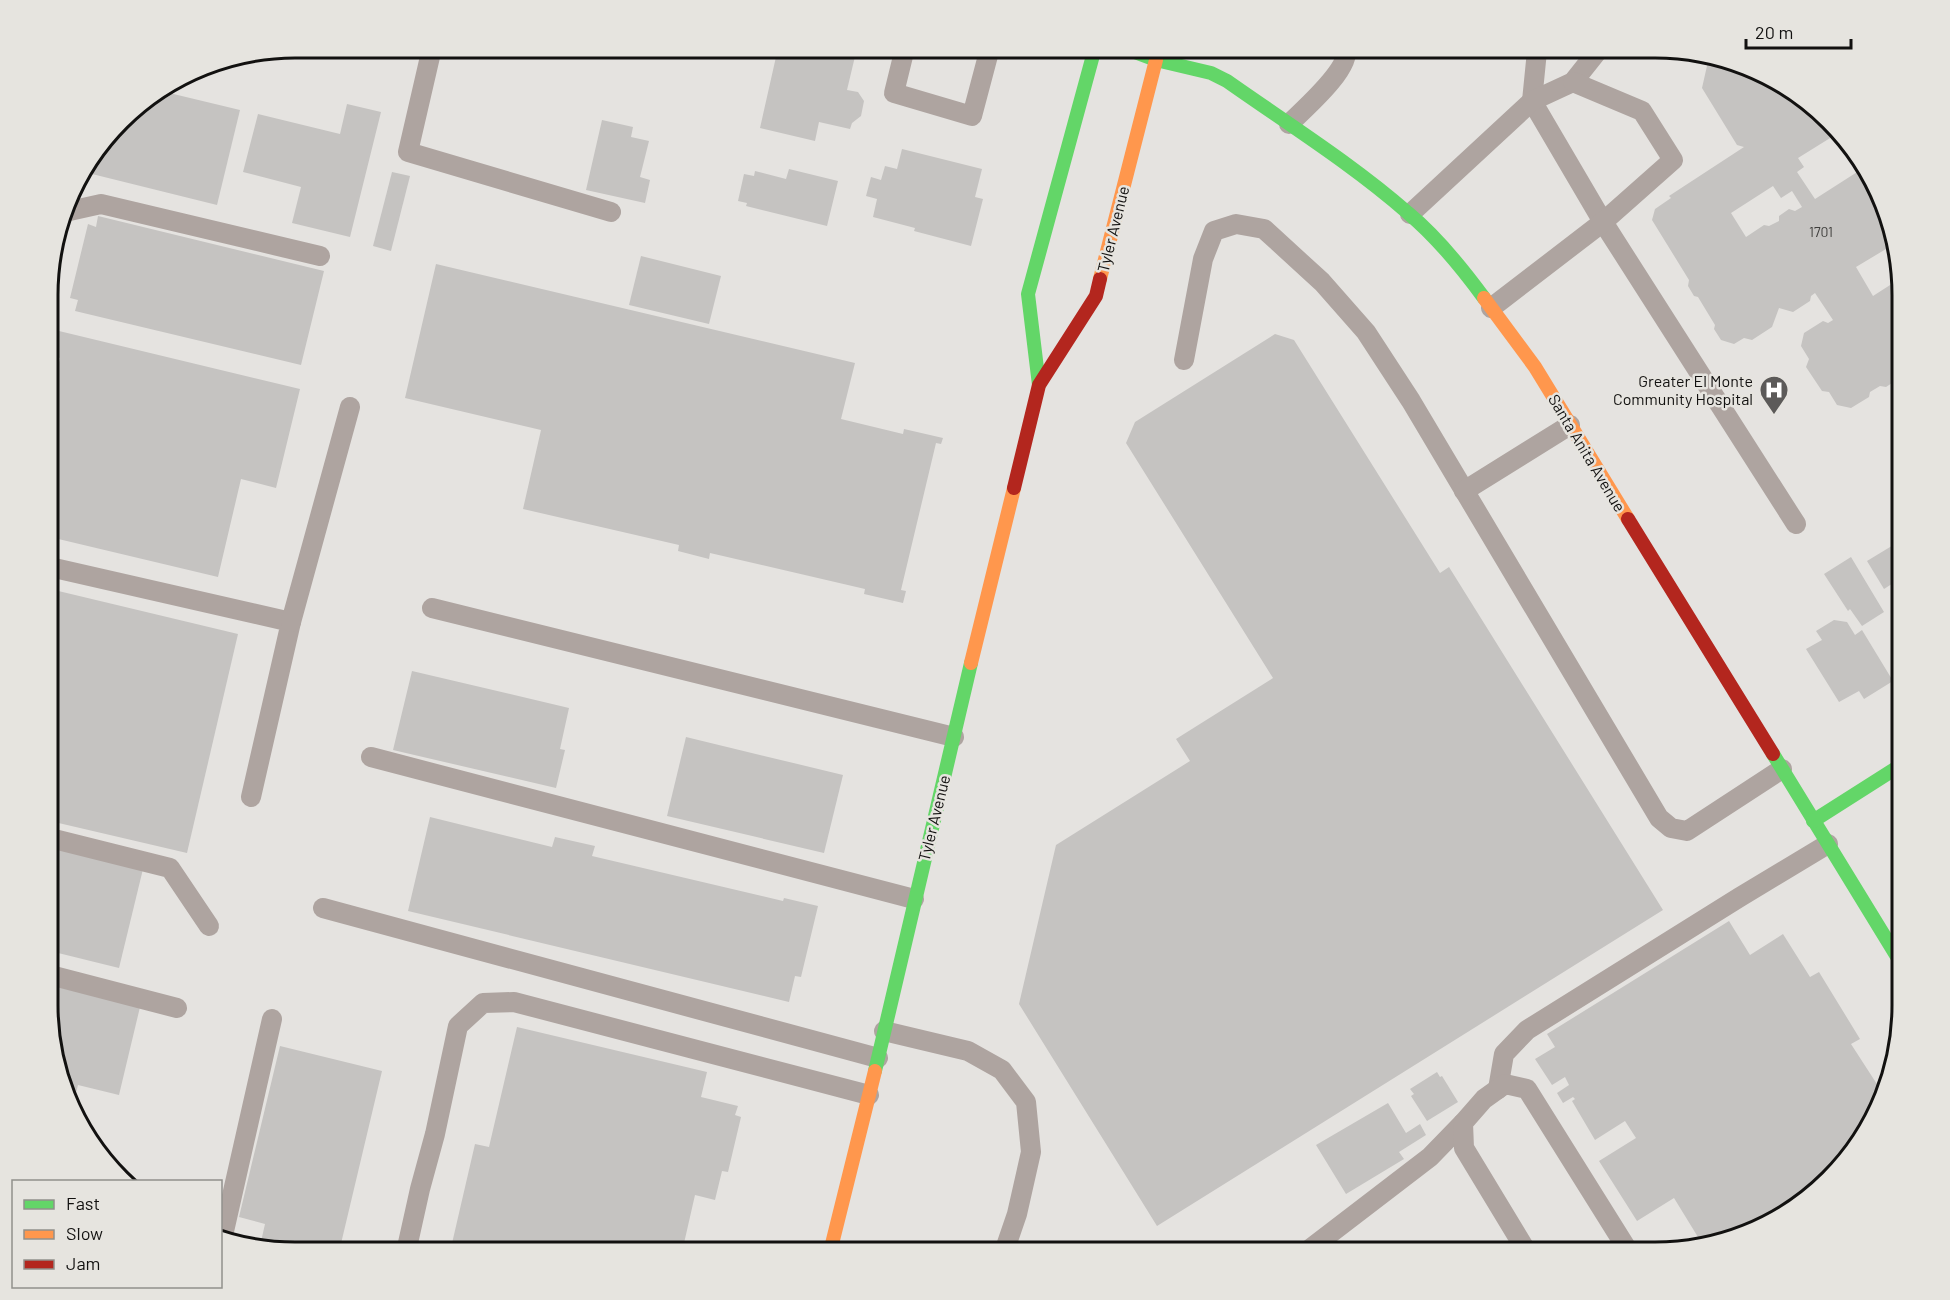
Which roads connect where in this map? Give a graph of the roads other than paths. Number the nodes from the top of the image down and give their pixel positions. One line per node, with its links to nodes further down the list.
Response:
1 (430, 58): 14 (lane)
2 (903, 58): 3 (lane)
3 (987, 58)
4 (1092, 58): 20 (main road, Tyler Avenue)
5 (1156, 58): 20 (main road, Tyler Avenue)
6 (1168, 58): 12 (main road, Santa Anita Avenue)
7 (1345, 58): 12 (lane)
8 (1536, 58): 11 (lane)
9 (1592, 58): 10 (lane)
10 (1573, 82): 11 (lane); 16 (lane)
11 (1532, 101): 15 (lane); 16 (lane)
12 (1289, 124): 15 (main road, Santa Anita Avenue)
13 (75, 210): 17 (lane)
14 (611, 212)
15 (1410, 214): 18 (main road, Santa Anita Avenue)
16 (1604, 222): 18 (lane); 24 (lane)
17 (320, 256)
18 (1491, 308): 22 (main road, Santa Anita Avenue)
19 (1184, 360): 23 (lane)
20 (1040, 385): 28 (main road, Tyler Avenue)
21 (350, 407): 27 (lane)
22 (1570, 425): 23 (lane); 30 (main road, Santa Anita Avenue)
23 (1464, 491): 30 (lane)
24 (1796, 524)
25 (58, 569): 27 (lane)
26 (432, 608): 28 (lane)
27 (291, 622): 32 (lane)
28 (954, 737): 36 (main road, Tyler Avenue)
29 (371, 757): 36 (lane)
30 (1782, 769): 33 (main road, Santa Anita Avenue)
31 (1892, 771): 33 (main road)
32 (251, 797)
33 (1813, 820): 35 (main road, Santa Anita Avenue)
34 (58, 840): 38 (lane)
35 (1828, 844): 39 (main road, Santa Anita Avenue); 45 (lane)
36 (914, 899): 43 (main road, Tyler Avenue)
37 (323, 908): 44 (lane)
38 (210, 926)
39 (1892, 947)
40 (58, 977): 41 (lane)
41 (177, 1008)
42 (272, 1019): 48 (lane)
43 (884, 1031): 44 (main road, Tyler Avenue); 51 (lane)
44 (878, 1058): 46 (main road, Tyler Avenue)
45 (1498, 1089): 47 (lane); 54 (lane)
46 (869, 1095): 49 (lane); 50 (main road, Tyler Avenue)
47 (1462, 1123): 52 (lane); 53 (lane)
48 (224, 1230)
49 (408, 1242)
50 (832, 1242)
51 (1007, 1242)
52 (1319, 1242)
53 (1521, 1242)
54 (1623, 1242)

